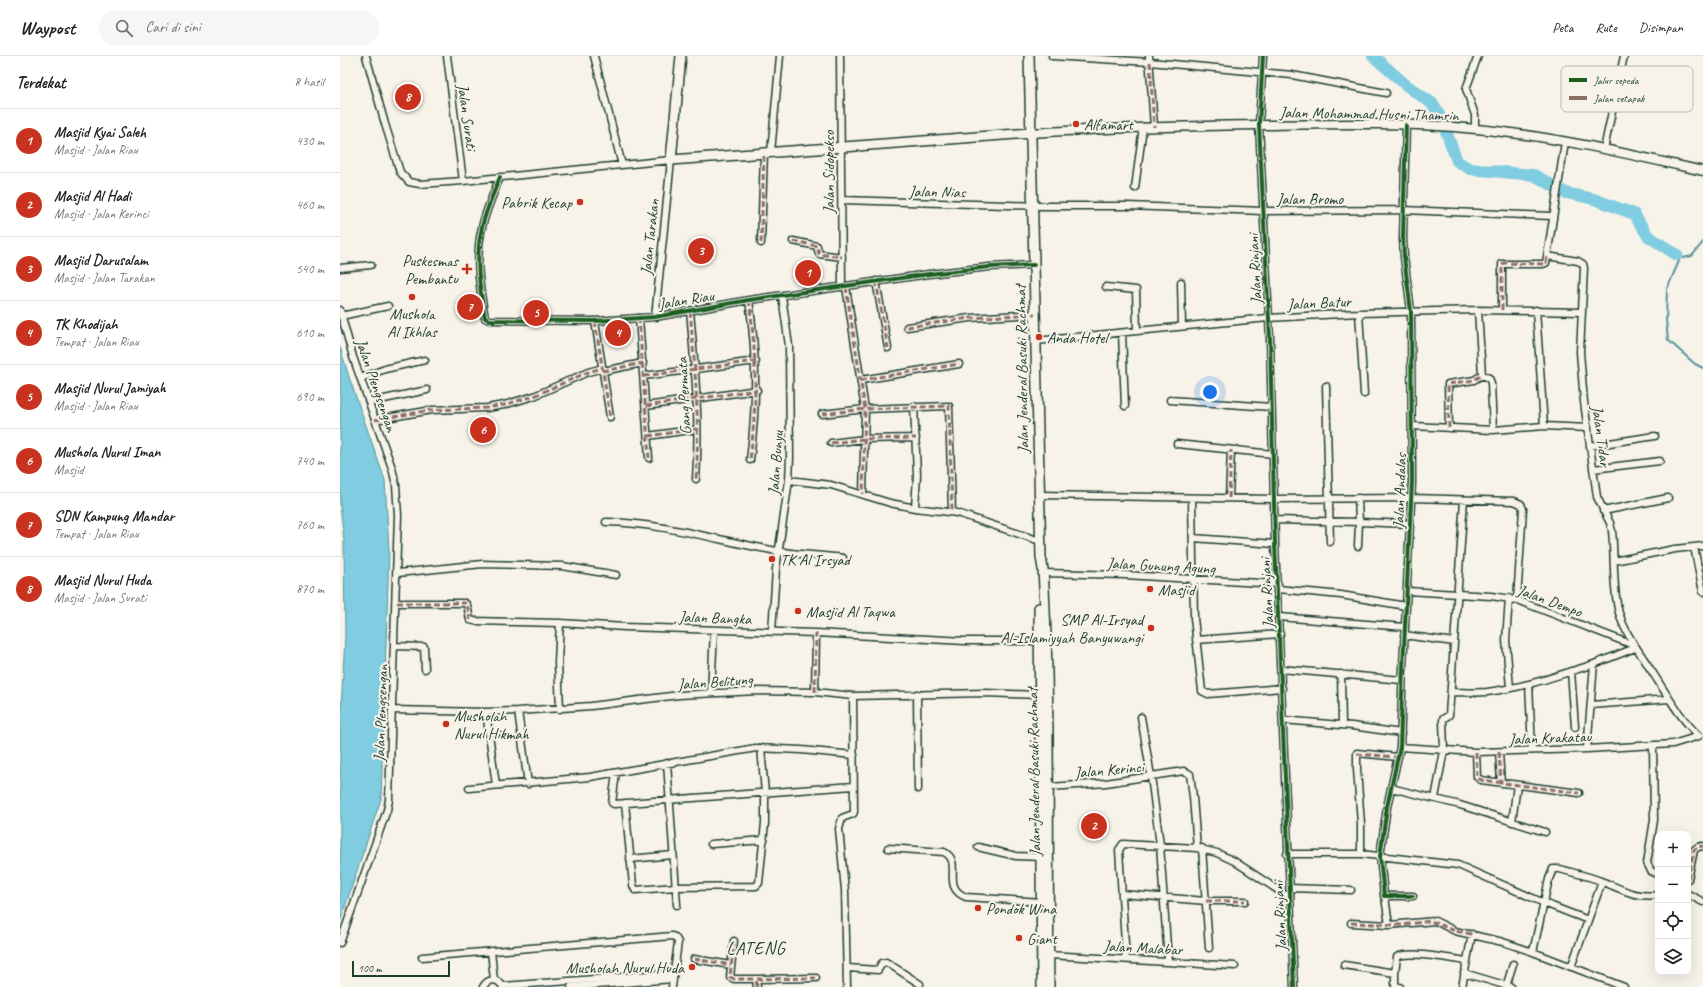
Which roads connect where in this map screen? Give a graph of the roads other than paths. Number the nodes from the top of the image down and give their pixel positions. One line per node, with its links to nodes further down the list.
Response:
1 (366, 56): 31 (street)
2 (447, 56): 31 (street, Jalan Surati)
3 (594, 56): 28 (street)
4 (681, 56): 27 (main road)
5 (780, 56): 26 (street)
6 (840, 56): 24 (street, Jalan Sidopekso)
7 (1029, 56): 22 (main road, Jalan Jenderal Basuki Rachmat)
8 (1052, 56): 12 (street)
9 (1263, 56): 14 (street, Jalan Rinjani)
10 (1478, 56): 21 (street)
11 (1624, 56): 13 (street)
12 (1149, 59): 14 (street); 20 (street)
13 (1622, 66)
14 (1261, 72): 15 (street); 17 (street, Jalan Rinjani)
15 (1386, 93)
16 (1612, 112): 25 (street)
17 (1259, 125): 18 (street, Jalan Mohammad Husni Thamrin); 20 (street, Jalan Mohammad Husni Thamrin); 35 (street, Jalan Rinjani)
18 (1406, 125): 21 (street, Jalan Mohammad Husni Thamrin); 36 (street, Jalan Andalas)
19 (1143, 127): 20 (street, Jalan Mohammad Husni Thamrin); 22 (street, Jalan Mohammad Husni Thamrin); 32 (street)
20 (1154, 127)
21 (1475, 129): 23 (street, Jalan Mohammad Husni Thamrin)
22 (1031, 133): 24 (main road); 34 (main road, Jalan Jenderal Basuki Rachmat)
23 (1565, 142): 25 (street, Jalan Mohammad Husni Thamrin); 37 (street)
24 (841, 147): 26 (main road); 33 (street, Jalan Sidopekso)
25 (1604, 150): 29 (street, Jalan Mohammad Husni Thamrin)
26 (767, 153): 27 (main road); 39 (street)
27 (671, 160): 28 (street); 61 (street, Jalan Tarakan)
28 (622, 165): 30 (street)
29 (1703, 172)
30 (500, 177): 31 (street); 64 (street, Jalan Riau)
31 (463, 181)
32 (1135, 188)
33 (842, 200): 34 (street, Jalan Nias); 41 (street, Jalan Sidopekso)
34 (1033, 206): 35 (street, Jalan Bromo); 43 (main road, Jalan Jenderal Basuki Rachmat)
35 (1263, 210): 36 (street, Jalan Bromo); 63 (street, Jalan Rinjani)
36 (1403, 210): 37 (street, Jalan Bromo); 56 (street, Jalan Andalas)
37 (1552, 216): 40 (street)
38 (793, 241): 41 (street)
39 (762, 243)
40 (1547, 256): 53 (street); 57 (street, Jalan Tidar)
41 (842, 257): 47 (street, Jalan Sidopekso)
42 (371, 265): 44 (street)
43 (1034, 265): 45 (street, Jalan Riau); 60 (main road, Jalan Jenderal Basuki Rachmat)
44 (340, 268)
45 (876, 281): 47 (street, Jalan Riau); 70 (street)
46 (1181, 282): 65 (street)
47 (844, 287): 49 (street, Jalan Riau); 80 (street, Jalan Sidopekso)
48 (1106, 287): 67 (street)
49 (782, 296): 50 (street, Jalan Riau); 116 (street, Jalan Bunyu)
50 (749, 300): 55 (street, Jalan Riau); 72 (street)
51 (388, 306): 58 (street)
52 (1478, 310): 53 (street, Jalan Batur); 56 (street, Jalan Batur); 77 (street)
53 (1502, 310): 54 (street, Jalan Batur)
54 (1536, 310): 57 (street, Jalan Batur); 97 (street)
55 (690, 311): 61 (street, Jalan Riau); 76 (street, Gang Permata)
56 (1411, 312): 59 (street, Jalan Batur); 96 (street, Jalan Andalas)
57 (1581, 312): 99 (street, Jalan Tidar)
58 (341, 313): 79 (street, Jalan Plengsengan)
59 (1359, 313): 63 (street, Jalan Batur); 84 (street)
60 (1035, 314): 66 (street); 69 (main road, Jalan Jenderal Basuki Rachmat)
61 (655, 316): 62 (street, Jalan Riau)
62 (640, 318): 64 (street, Jalan Riau); 73 (street)
63 (1268, 318): 65 (street, Jalan Batur); 91 (street, Jalan Rinjani)
64 (595, 321): 75 (street)
65 (1182, 326): 67 (street, Jalan Batur)
66 (907, 327)
67 (1137, 331): 68 (street, Jalan Batur)
68 (1122, 333): 69 (street, Jalan Batur); 90 (street)
69 (1036, 341): 118 (main road, Jalan Jenderal Basuki Rachmat)
70 (888, 348)
71 (426, 360): 79 (street)
72 (756, 361): 76 (street); 83 (street)
73 (643, 363): 75 (street); 78 (street)
74 (959, 364): 80 (street)
75 (603, 369): 94 (street); 95 (street)
76 (695, 369): 78 (street); 85 (street, Gang Permata)
77 (1482, 375): 98 (street); 101 (street)
78 (644, 376): 88 (street)
79 (361, 378): 87 (street, Jalan Plengsengan)
80 (861, 380): 92 (street, Jalan Sidopekso)
81 (1326, 386): 121 (street)
82 (427, 390): 87 (street)
83 (757, 390): 85 (street); 112 (street)
84 (1364, 394)
85 (696, 399): 88 (street); 100 (street, Gang Permata)
86 (1170, 400): 91 (street)
87 (370, 402): 95 (street, Jalan Plengsengan)
88 (646, 406): 102 (street)
89 (914, 406): 92 (street); 104 (street); 129 (street)
90 (1124, 406)
91 (1271, 407): 110 (street, Jalan Rinjani)
92 (865, 409): 93 (street); 105 (street, Jalan Sidopekso)
93 (822, 414)
94 (610, 417)
95 (376, 420): 146 (street, Jalan Plengsengan)
96 (1413, 426): 98 (street); 123 (street, Jalan Andalas)
97 (1544, 426): 99 (street); 101 (street)
98 (1449, 428): 101 (street)
99 (1588, 428): 108 (street, Jalan Tidar)
100 (697, 429): 102 (street); 115 (street, Gang Permata)
101 (1493, 430)
102 (648, 436): 111 (street)
103 (1655, 436): 108 (street)
104 (916, 438): 105 (street); 127 (street)
105 (864, 439): 106 (street); 117 (street, Jalan Sidopekso)
106 (831, 443)
107 (1177, 444): 109 (street)
108 (1590, 446): 114 (street, Jalan Tidar)
109 (1231, 450): 110 (street); 120 (street)
110 (1273, 454): 125 (street, Jalan Rinjani)
111 (649, 458)
112 (750, 460)
113 (1660, 461): 114 (street)
114 (1593, 469): 128 (street, Jalan Tidar)
115 (696, 479)
116 (789, 480): 117 (street); 142 (street, Jalan Bunyu)
117 (863, 494): 127 (street)
118 (1039, 495): 119 (street); 136 (main road, Jalan Jenderal Basuki Rachmat)
119 (1192, 498): 120 (street); 135 (street)
120 (1229, 498): 125 (street)
121 (1328, 498): 122 (street); 125 (street); 131 (street)
122 (1358, 498): 123 (street); 133 (street)
123 (1412, 498): 126 (street); 134 (street, Jalan Andalas)
124 (1668, 498): 128 (street)
125 (1274, 499): 130 (street, Jalan Rinjani)
126 (1464, 500): 153 (street); 155 (street)
127 (915, 508): 129 (street)
128 (1604, 511): 145 (street, Jalan Tidar)
129 (952, 512): 136 (street)
130 (1275, 520): 131 (street); 138 (street, Jalan Rinjani)
131 (1329, 521): 133 (street); 137 (street)
132 (606, 522): 142 (street)
133 (1359, 522): 134 (street); 139 (street)
134 (1410, 524): 151 (street, Jalan Andalas)
135 (1192, 538): 138 (street); 149 (street)
136 (1040, 541): 143 (main road, Jalan Jenderal Basuki Rachmat)
137 (1330, 542)
138 (1275, 544): 150 (street, Jalan Rinjani)
139 (1358, 546)
140 (1703, 546): 141 (street)
141 (1694, 547): 145 (street); 152 (street)
142 (778, 551): 144 (street); 162 (street, Jalan Bunyu)
143 (1041, 557): 147 (main road, Jalan Jenderal Basuki Rachmat); 167 (main road, Jalan Jenderal Basuki Rachmat)
144 (843, 558)
145 (1614, 561): 170 (street, Jalan Tidar)
146 (398, 573): 148 (street); 156 (street, Jalan Plengsengan)
147 (1044, 573): 149 (street, Jalan Gunung Agung); 167 (main road, Jalan Jenderal Basuki Rachmat)
148 (616, 575)
149 (1194, 580): 150 (street, Jalan Gunung Agung); 166 (street)
150 (1278, 587): 157 (street, Jalan Gunung Agung); 158 (street, Jalan Rinjani)
151 (1407, 592): 153 (street, Jalan Dempo); 157 (street, Jalan Andalas)
152 (1703, 592)
153 (1458, 595): 154 (street, Jalan Dempo); 168 (street)
154 (1509, 598): 155 (street, Jalan Dempo); 179 (street)
155 (1517, 600): 170 (street, Jalan Dempo)
156 (397, 603): 159 (street, Jalan Bangka); 169 (street, Jalan Plengsengan)
157 (1406, 606): 160 (street, Jalan Andalas)
158 (1280, 617): 160 (street); 164 (street, Jalan Rinjani)
159 (560, 623): 161 (street, Jalan Bangka); 188 (street)
160 (1405, 627): 165 (street, Jalan Andalas)
161 (714, 630): 162 (street, Jalan Bangka); 182 (street)
162 (772, 632): 163 (street, Jalan Bangka)
163 (816, 633): 167 (street, Jalan Bangka); 180 (street)
164 (1280, 634): 166 (street); 173 (street, Jalan Rinjani)
165 (1404, 635): 168 (street); 176 (street, Jalan Andalas)
166 (1196, 640): 178 (street)
167 (1043, 641): 184 (main road, Jalan Jenderal Basuki Rachmat); 216 (main road, Jalan Jenderal Basuki Rachmat)
168 (1454, 642): 181 (street)
169 (395, 646): 172 (street); 189 (street, Jalan Plengsengan)
170 (1634, 646): 171 (street); 186 (street, Jalan Tidar)
171 (1594, 664): 174 (street); 187 (street)
172 (424, 669)
173 (1281, 669): 175 (street); 178 (street, Jalan Rinjani)
174 (1571, 671): 177 (street); 195 (street)
175 (1342, 674): 176 (street); 194 (street)
176 (1402, 680): 196 (street, Jalan Andalas)
177 (1529, 684): 179 (street); 203 (street)
178 (1282, 688): 193 (street, Jalan Rinjani)
179 (1510, 688): 181 (street)
180 (815, 692): 182 (street, Jalan Belitung); 185 (street, Jalan Belitung)
181 (1451, 692): 202 (street)
182 (710, 693): 188 (street, Jalan Belitung)
183 (917, 694): 184 (street, Jalan Belitung); 185 (street, Jalan Belitung); 219 (street)
184 (1040, 695): 238 (main road, Jalan Jenderal Basuki Rachmat)
185 (853, 696): 206 (street)
186 (1669, 699): 187 (street); 197 (street, Jalan Tidar)
187 (1591, 705): 201 (street)
188 (560, 709): 190 (street, Jalan Belitung)
189 (392, 710): 191 (street, Jalan Belitung); 265 (street, Jalan Plengsengan)
190 (518, 711): 191 (street, Jalan Belitung); 212 (street)
191 (486, 712): 213 (street)
192 (1141, 717): 210 (street)
193 (1284, 720): 194 (street); 234 (street, Jalan Rinjani)
194 (1342, 725): 196 (street)
195 (1575, 727)
196 (1401, 733): 199 (street, Jalan Andalas)
197 (1701, 737): 198 (street, Jalan Krakatau)
198 (1653, 745): 201 (street, Jalan Krakatau); 242 (street)
199 (1400, 747): 202 (street, Jalan Krakatau); 207 (street, Jalan Andalas)
200 (761, 748): 206 (street); 208 (street); 220 (street)
201 (1587, 749): 203 (street, Jalan Krakatau)
202 (1444, 750): 204 (street, Jalan Krakatau); 222 (street)
203 (1532, 750): 205 (street, Jalan Krakatau)
204 (1476, 752): 205 (street, Jalan Krakatau); 211 (street)
205 (1499, 752): 211 (street)
206 (854, 755): 215 (street)
207 (1398, 757): 218 (street, Jalan Andalas); 235 (street)
208 (667, 763): 209 (street); 223 (street)
209 (616, 773): 212 (street); 224 (street)
210 (1151, 776): 216 (street, Jalan Kerinci); 229 (street, Jalan Kerinci); 233 (street)
211 (1501, 783): 214 (street)
212 (528, 784): 213 (street)
213 (496, 785): 217 (street)
214 (1517, 785): 221 (street); 225 (street)
215 (853, 786): 220 (street); 280 (street)
216 (1050, 787): 241 (main road, Jalan Jenderal Basuki Rachmat)
217 (469, 788)
218 (1391, 788): 222 (street); 237 (street, Jalan Andalas)
219 (918, 789)
220 (765, 793): 223 (street); 227 (street)
221 (1579, 793)
222 (1435, 798): 225 (street)
223 (670, 801): 224 (street); 236 (street)
224 (624, 804): 239 (street)
225 (1512, 822): 226 (street)
226 (1545, 832)
227 (764, 840): 228 (street); 244 (street)
228 (711, 844)
229 (1160, 845): 233 (street); 247 (street); 252 (street, Jalan Kerinci)
230 (1703, 846): 240 (street)
231 (978, 847): 238 (street)
232 (888, 848): 256 (street)
233 (1199, 848): 253 (street); 254 (street)
234 (1287, 854): 235 (street); 245 (street, Jalan Rinjani)
235 (1361, 854): 237 (street)
236 (673, 855): 239 (street); 244 (street)
237 (1380, 856): 251 (street, Jalan Andalas); 258 (street)
238 (1042, 857): 241 (main road, Jalan Jenderal Basuki Rachmat)
239 (630, 858): 244 (street)
240 (1690, 867)
241 (1045, 869): 256 (main road, Jalan Jenderal Basuki Rachmat); 269 (main road, Jalan Jenderal Basuki Rachmat)
242 (1655, 873)
243 (1602, 882): 248 (street); 258 (street); 260 (street)
244 (676, 887): 259 (street)
245 (1289, 888): 246 (street); 253 (street, Jalan Rinjani)
246 (1351, 890)
247 (1122, 894): 252 (street); 272 (street)
248 (1655, 895)
249 (1413, 896): 251 (street)
250 (1691, 896): 257 (street)
251 (1385, 897): 262 (street, Jalan Andalas)
252 (1164, 898): 254 (street); 273 (street, Jalan Kerinci)
253 (1290, 898): 297 (street, Jalan Rinjani)
254 (1206, 901): 255 (street); 266 (street)
255 (1245, 901)
256 (1042, 902): 295 (main road, Jalan Jenderal Basuki Rachmat)
257 (1703, 902)
258 (1544, 903): 260 (street); 268 (street)
259 (677, 906)
260 (1588, 920): 279 (street)
261 (1351, 923): 262 (street)
262 (1390, 925): 263 (street)
263 (1472, 934): 268 (street); 274 (street)
264 (734, 941): 276 (street)
265 (340, 943)
266 (1209, 948)
267 (491, 951): 270 (street); 283 (street); 286 (street)
268 (1533, 952): 279 (street)
269 (1049, 955): 272 (street, Jalan Malabar); 296 (main road, Jalan Jenderal Basuki Rachmat)
270 (422, 957)
271 (694, 959): 276 (street)
272 (1126, 959): 273 (street, Jalan Malabar)
273 (1168, 961): 278 (street, Jalan Malabar)
274 (1466, 961): 281 (street); 282 (street)
275 (1513, 964): 289 (street)
276 (731, 965): 285 (street)
277 (1344, 965): 281 (street)
278 (1235, 966)
279 (1571, 967): 300 (street)
280 (847, 968): 287 (street); 294 (street)
281 (1395, 973): 298 (street)
282 (1464, 973): 289 (street); 299 (street)
283 (674, 976): 288 (street); 291 (street); 292 (street)
284 (816, 978): 285 (street)
285 (756, 979): 293 (street)
286 (494, 980): 288 (street); 290 (street)
287 (920, 984)
288 (503, 986)
289 (1508, 986)
290 (483, 987)
291 (571, 987)
292 (672, 987)
293 (757, 987)
294 (847, 987)
295 (1042, 987)
296 (1049, 987)
297 (1294, 987)
298 (1400, 987)
299 (1462, 987)
300 (1624, 987)

